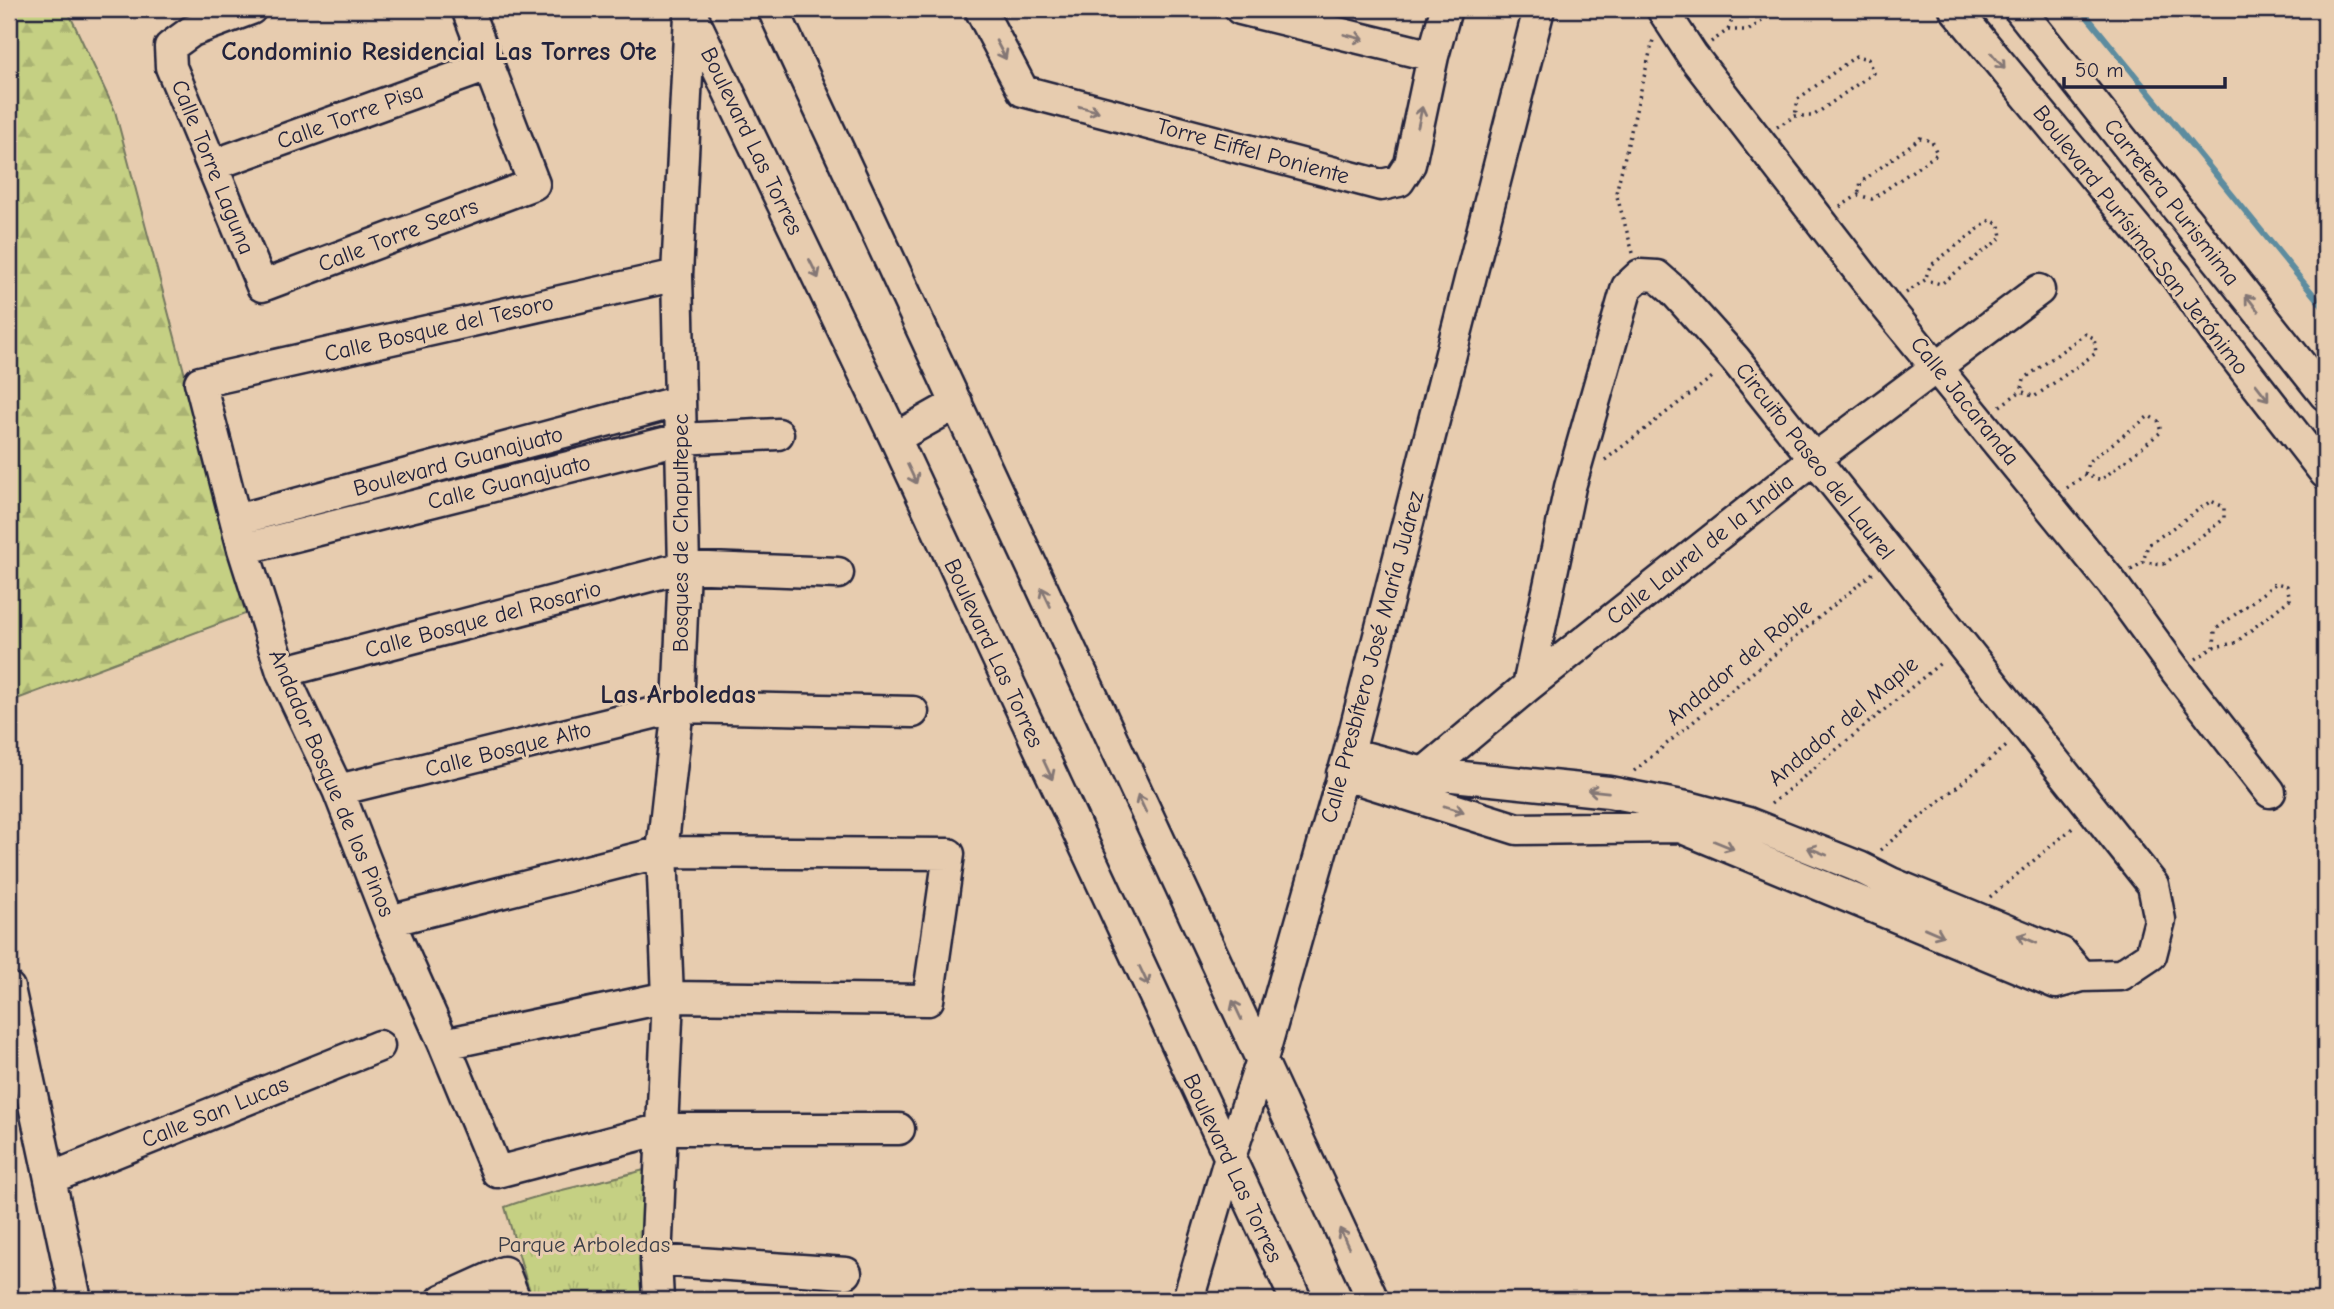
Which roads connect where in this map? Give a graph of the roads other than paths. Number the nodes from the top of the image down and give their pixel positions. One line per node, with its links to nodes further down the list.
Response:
1 (251, 9): 16 (street, Calle Torre Laguna)
2 (467, 9): 13 (street)
3 (773, 9): 24 (street)
4 (980, 9): 12 (street, Torre Eiffel Poniente, one-way to 12)
5 (1240, 9): 12 (street, one-way to 12)
6 (1446, 9): 12 (street, Torre Eiffel Poniente)
7 (1539, 9): 38 (street, Calle Presbítero José María Juárez)
8 (1955, 9): 29 (street, Boulevard Purísima-San Jerónimo, one-way to 29)
9 (2019, 9): 22 (street, Carretera Purismima, one-way to 9)
10 (689, 10): 14 (street, Boulevard Las Torres); 15 (street, Bosques de Chapultepec)
11 (1658, 22): 20 (street, Calle Jacaranda)
12 (1433, 56)
13 (488, 66): 16 (street, Calle Torre Pisa); 18 (street, Calle Torre Sears)
14 (723, 81): 15 (street); 26 (street, Boulevard Las Torres, one-way to 26)
15 (685, 101): 17 (street, Bosques de Chapultepec)
16 (213, 165): 18 (street, Calle Torre Laguna)
17 (677, 275): 21 (street, Calle Bosque del Tesoro); 23 (street, Bosques de Chapultepec)
18 (262, 286)
19 (2039, 290): 20 (street, Calle Laurel de la India)
20 (1937, 368): 28 (street, Calle Laurel de la India); 41 (street, Calle Jacaranda)
21 (201, 382): 30 (street, Andador Bosque de los Pinos)
22 (2325, 395)
23 (680, 401): 27 (street, Bosques de Chapultepec); 30 (street, Boulevard Guanajuato)
24 (957, 403): 26 (street); 51 (street, one-way to 24)
25 (778, 433): 27 (street, Calle Guanajuato)
26 (895, 438): 54 (street, Boulevard Las Torres, one-way to 54)
27 (680, 439): 31 (street, Calle Guanajuato); 32 (street, Bosques de Chapultepec)
28 (1814, 459): 35 (street, Calle Laurel de la India); 35 (street, Circuito Paseo del Laurel); 46 (street, Circuito Paseo del Laurel)
29 (2325, 473)
30 (236, 520): 31 (street, Andador Bosque de los Pinos)
31 (243, 549): 34 (street, Andador Bosque de los Pinos)
32 (684, 567): 33 (street, Calle Bosque del Rosario); 34 (street, Calle Bosque del Rosario); 36 (street, Bosques de Chapultepec)
33 (838, 573)
34 (282, 672): 40 (street, Andador Bosque de los Pinos)
35 (1528, 686): 39 (street, Calle Laurel de la India)
36 (678, 707): 37 (street, Calle Bosque Alto); 40 (street, Calle Bosque Alto); 43 (street, Bosques de Chapultepec)
37 (913, 712)
38 (1346, 764): 39 (street, Circuito Paseo del Laurel); 51 (street, Calle Presbítero José María Juárez)
39 (1414, 783): 42 (street, Circuito Paseo del Laurel, one-way to 39); 42 (street, Circuito Paseo del Laurel, one-way to 42)
40 (338, 790): 45 (street, Andador Bosque de los Pinos)
41 (2270, 792)
42 (1686, 818): 44 (street, Circuito Paseo del Laurel, one-way to 44); 44 (street, Circuito Paseo del Laurel, one-way to 42)
43 (662, 852): 45 (street); 48 (street, Bosques de Chapultepec); 48 (street)
44 (1886, 896): 46 (street, Circuito Paseo del Laurel, one-way to 44); 46 (street, Circuito Paseo del Laurel, one-way to 46)
45 (389, 921): 49 (street, Andador Bosque de los Pinos)
46 (2082, 976)
47 (10, 995): 55 (street)
48 (668, 997): 49 (street); 52 (street, Bosques de Chapultepec)
49 (444, 1044): 52 (street, Andador Bosque de los Pinos)
50 (379, 1046): 55 (street, Calle San Lucas)
51 (1257, 1076): 54 (street, Calle Presbítero José María Juárez); 64 (street, one-way to 51)
52 (662, 1129): 53 (street); 56 (street, Bosques de Chapultepec)
53 (899, 1129)
54 (1229, 1160): 62 (street, Calle Presbítero José María Juárez); 63 (street, Boulevard Las Torres)
55 (51, 1178): 58 (street)
56 (656, 1260): 57 (street); 61 (street, Bosques de Chapultepec)
57 (846, 1273)
58 (76, 1300)
59 (442, 1300): 60 (street)
60 (515, 1300)
61 (658, 1300)
62 (1188, 1300)
63 (1296, 1300)
64 (1373, 1300)

